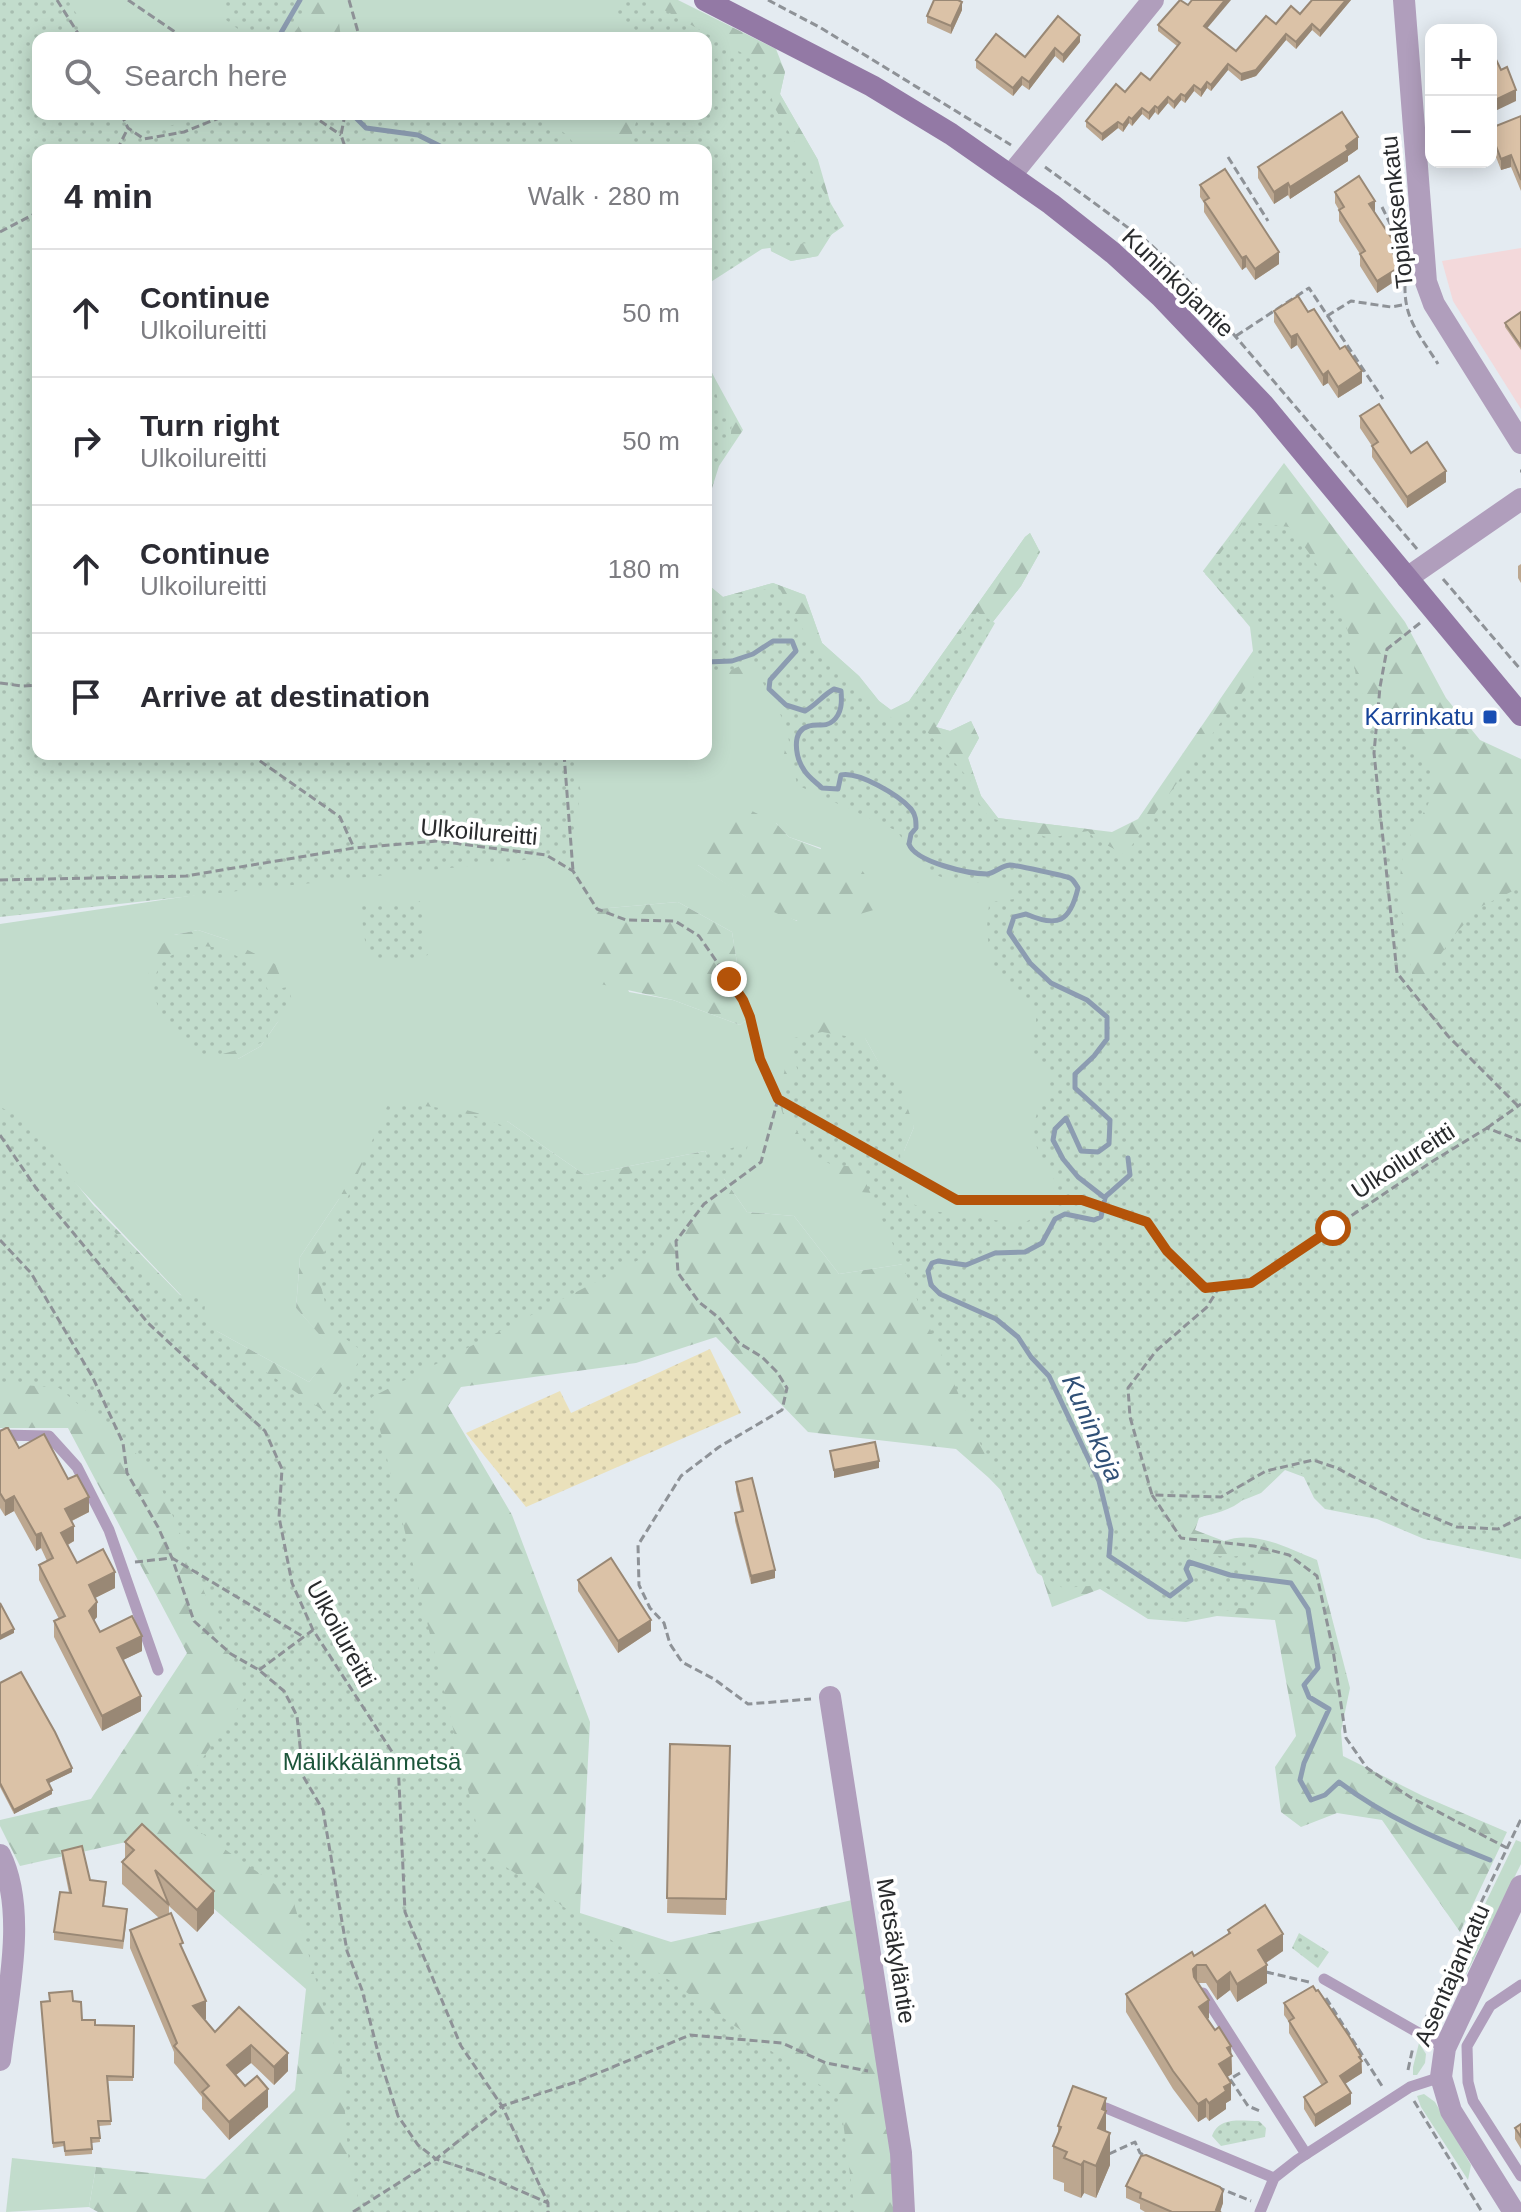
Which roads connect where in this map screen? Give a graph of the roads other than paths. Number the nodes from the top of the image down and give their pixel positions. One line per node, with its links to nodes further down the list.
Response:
1 (705, 0): 4 (main road, Kuninkojantie)
2 (1153, 0): 4 (street)
3 (1404, 0): 5 (street, Topiaksenkatu)
4 (1011, 175): 7 (main road, Kuninkojantie)
5 (1521, 443)
6 (1521, 499): 7 (street)
7 (1407, 578): 8 (main road, Kuninkojantie)
8 (1521, 715)
9 (0, 1435): 10 (lane)
10 (158, 1670)
11 (830, 1697): 26 (street, Metsäkyläntie)
12 (0, 1855): 18 (street)
13 (1521, 1886): 17 (street, Asentajankatu)
14 (1320, 1981): 17 (lane)
15 (1521, 1985): 21 (lane)
16 (1201, 1990): 23 (lane)
17 (1445, 2048): 19 (street, Asentajankatu)
18 (0, 2060)
19 (1441, 2077): 22 (street, Asentajankatu); 23 (lane)
20 (1106, 2108): 25 (lane)
21 (1487, 2124): 22 (lane); 24 (lane)
22 (1467, 2137): 28 (street, Asentajankatu)
23 (1306, 2154): 25 (lane)
24 (1521, 2176)
25 (1274, 2178): 27 (lane)
26 (904, 2212)
27 (1260, 2212)
28 (1514, 2212)

